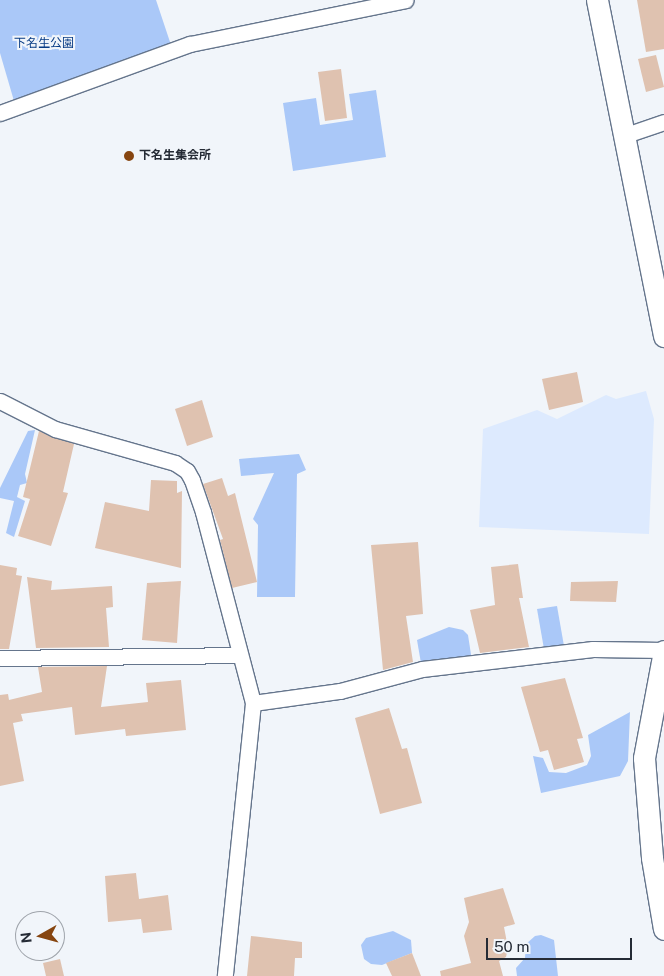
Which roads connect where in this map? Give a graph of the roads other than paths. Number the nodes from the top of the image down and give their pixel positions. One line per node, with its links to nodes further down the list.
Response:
1 (406, 0): 3 (street)
2 (597, 0): 5 (street)
3 (0, 113)
4 (664, 122): 5 (street)
5 (623, 136): 6 (street)
6 (664, 336)
7 (0, 401): 9 (street)
8 (664, 651): 11 (street); 12 (street)
9 (239, 655): 10 (street); 11 (street)
10 (0, 658)
11 (253, 703): 13 (street)
12 (664, 929)
13 (224, 976)

